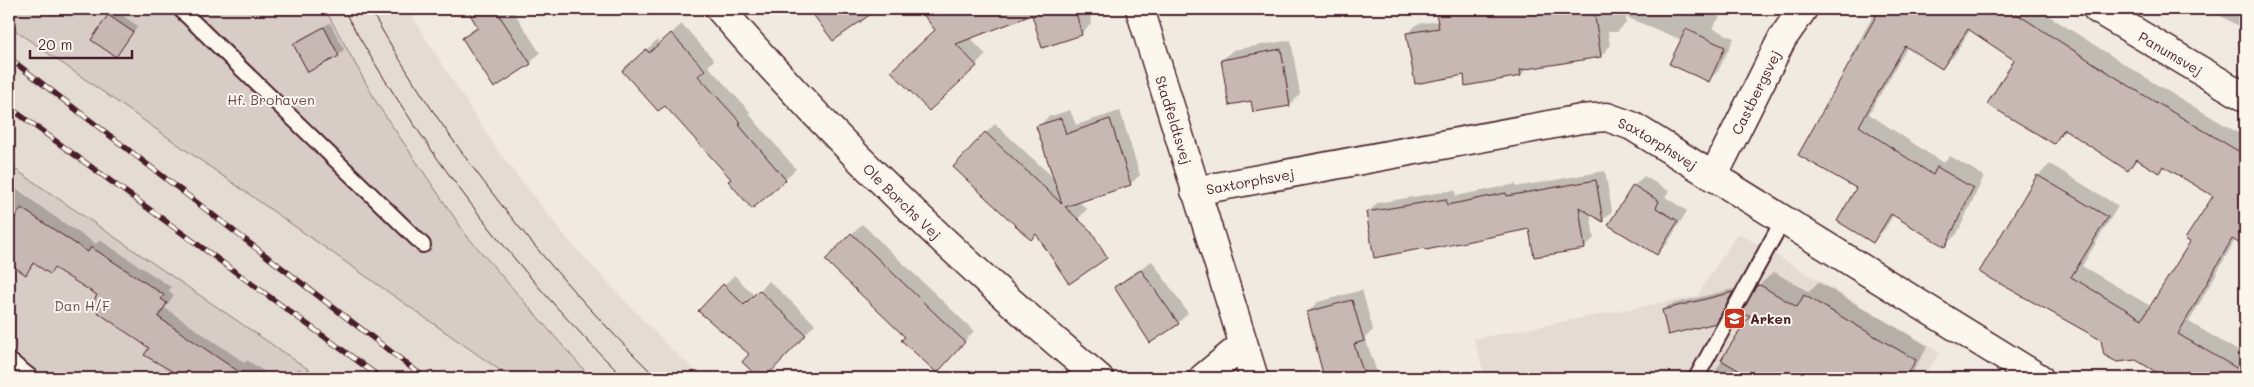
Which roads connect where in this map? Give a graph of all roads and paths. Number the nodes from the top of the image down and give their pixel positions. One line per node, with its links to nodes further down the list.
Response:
1 (180, 9): 10 (lane)
2 (720, 9): 14 (street, Ole Borchs Vej)
3 (1140, 9): 8 (street, Stadfeldtsvej)
4 (1803, 9): 7 (street, Castbergsvej)
5 (2097, 9): 6 (street, Panumsvej)
6 (2245, 97)
7 (1713, 178): 8 (street, Saxtorphsvej); 9 (street, Saxtorphsvej)
8 (1195, 190): 11 (street, Stadfeldtsvej)
9 (1783, 220): 17 (lane); 18 (street, Saxtorphsvej)
10 (423, 245)
11 (1243, 345): 15 (street); 16 (street, Stadfeldtsvej)
12 (9, 360): 13 (lane)
13 (32, 378)
14 (1099, 378)
15 (1203, 378)
16 (1254, 378)
17 (1696, 378)
18 (2038, 378)

